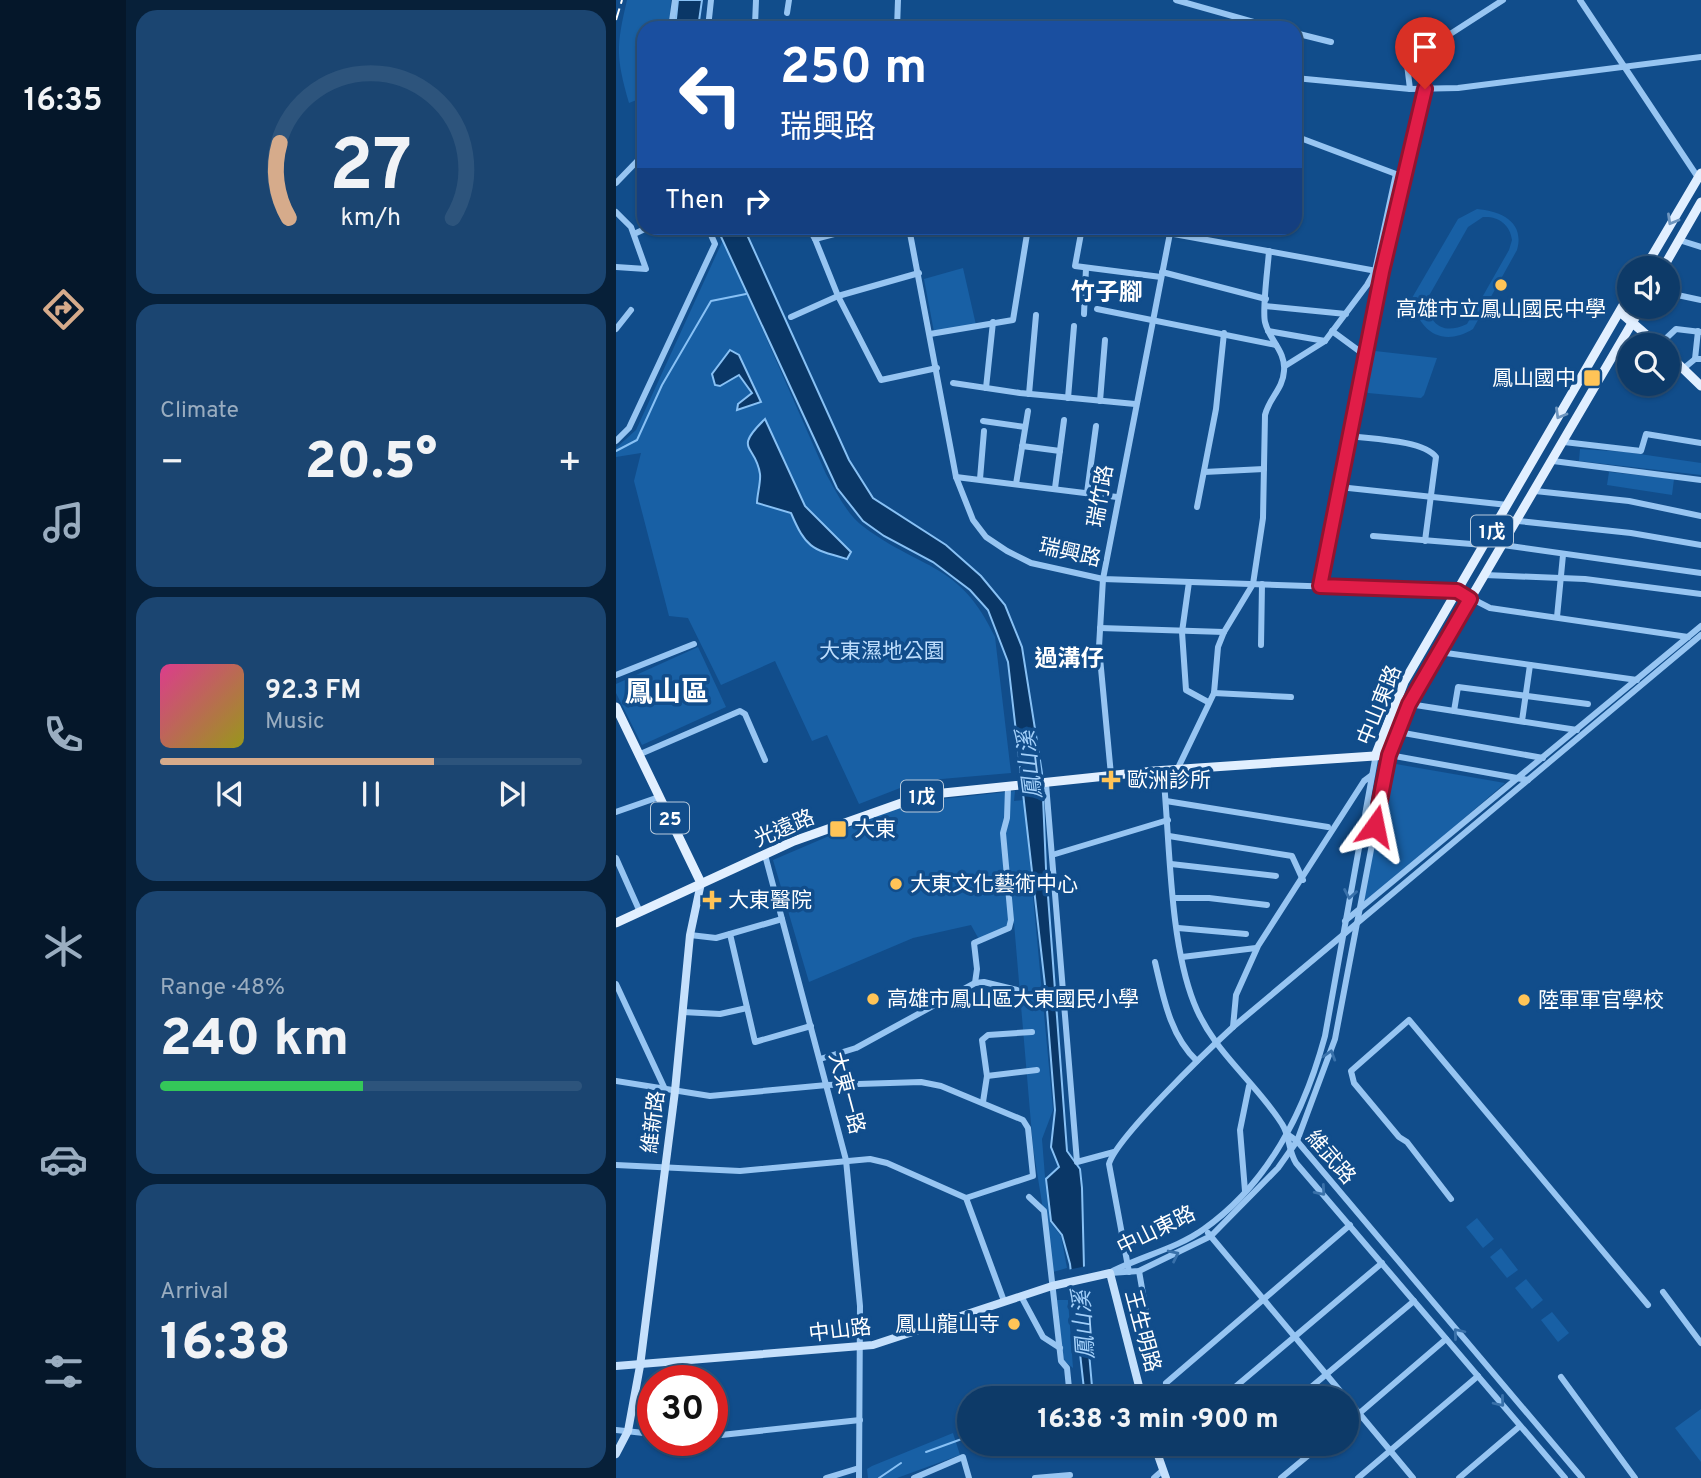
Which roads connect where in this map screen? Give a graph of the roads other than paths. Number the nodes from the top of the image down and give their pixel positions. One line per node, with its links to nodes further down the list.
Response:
1 (675, 0): 10 (street)
2 (711, 0): 11 (street)
3 (756, 0): 12 (street)
4 (789, 0): 9 (street)
5 (898, 0): 13 (street)
6 (1176, 0): 14 (street)
7 (1503, 0): 20 (street)
8 (1580, 0): 18 (street)
9 (787, 13)
10 (672, 21)
11 (709, 21)
12 (754, 21)
13 (897, 21)
14 (1250, 21)
15 (1302, 35): 16 (street)
16 (1331, 42)
17 (1701, 57): 18 (street)
18 (1622, 67): 21 (street); 26 (street)
19 (1302, 79): 20 (street)
20 (1410, 89): 21 (street)
21 (1425, 89): 25 (street)
22 (1302, 139): 24 (street)
23 (637, 161): 27 (street)
24 (1396, 174): 25 (street); 47 (street)
25 (1407, 175): 47 (street)
26 (1700, 177): 43 (main road, one-way to 43)
27 (616, 183)
28 (1701, 202): 40 (main road)
29 (616, 212): 30 (street)
30 (635, 234): 45 (street)
31 (711, 235): 98 (street)
32 (813, 235): 39 (street)
33 (831, 235): 39 (street)
34 (911, 235): 48 (street, 瑞興路)
35 (1027, 235): 64 (street)
36 (1081, 235): 46 (street)
37 (1169, 235): 49 (street, 瑞竹路)
38 (1194, 235): 42 (street)
39 (815, 239): 50 (street)
40 (1679, 240): 41 (street); 44 (main road)
41 (1701, 247)
42 (1269, 251): 47 (street); 53 (street)
43 (1652, 256)
44 (1670, 256)
45 (616, 267)
46 (1086, 268): 49 (street); 56 (street)
47 (1379, 271): 57 (street); 77 (street)
48 (919, 273): 50 (street); 73 (street, 瑞興路)
49 (1162, 274): 53 (street); 61 (street, 瑞竹路)
50 (838, 296): 59 (street); 81 (street)
51 (1680, 296): 52 (street)
52 (1701, 300)
53 (1266, 302): 57 (street); 67 (street)
54 (1097, 309): 61 (street)
55 (631, 310): 66 (street)
56 (1084, 314)
57 (1346, 314): 68 (street)
58 (1037, 315): 87 (street)
59 (791, 317)
60 (1617, 317): 116 (main road, 中山東路 / 1戊, one-way to 116)
61 (1153, 318): 70 (street); 90 (street, 瑞竹路)
62 (1630, 319): 63 (main road)
63 (1633, 321): 71 (main road); 99 (main road, 中山東路 / 1戊)
64 (993, 322): 73 (street); 86 (street)
65 (1074, 326): 88 (street)
66 (616, 329)
67 (1268, 331): 75 (street); 76 (street)
68 (1332, 331): 75 (street); 77 (street)
69 (1700, 331): 72 (street); 78 (street)
70 (1224, 333): 76 (street); 105 (street)
71 (1646, 333)
72 (1672, 333)
73 (930, 334): 81 (street, 瑞興路)
74 (1105, 340): 89 (street)
75 (1325, 341): 79 (street)
76 (1276, 345): 79 (street)
77 (1366, 356): 97 (street)
78 (1698, 359): 82 (street)
79 (1285, 366): 104 (street)
80 (1680, 366): 82 (main road)
81 (937, 368): 106 (street, 瑞興路)
82 (1686, 372): 83 (street); 85 (main road)
83 (1701, 376)
84 (953, 383): 86 (street)
85 (1701, 386)
86 (986, 388): 87 (street)
87 (1029, 394): 88 (street)
88 (1068, 398): 89 (street)
89 (1100, 401): 90 (street)
90 (1135, 404): 115 (street, 瑞竹路)
91 (1028, 411): 95 (street)
92 (1065, 419): 102 (street)
93 (983, 421): 95 (street)
94 (1096, 426): 113 (street)
95 (1025, 427): 101 (street)
96 (984, 431): 107 (street)
97 (1350, 436): 110 (street); 114 (street)
98 (616, 442)
99 (1564, 442): 100 (street); 103 (main road, 中山東路 / 1戊)
100 (1701, 443)
101 (1022, 446): 102 (street); 109 (street)
102 (1060, 451): 111 (street)
103 (1553, 461): 108 (street); 112 (main road, 中山東路 / 1戊)
104 (1264, 469): 105 (street); 131 (street)
105 (1204, 472): 117 (street)
106 (956, 477): 107 (street); 129 (street, 瑞興路)
107 (980, 480): 109 (street)
108 (1701, 480)
109 (1016, 484): 111 (street)
110 (1339, 487): 114 (street); 133 (street)
111 (1055, 488): 113 (street)
112 (1535, 491): 118 (street); 119 (main road, 中山東路 / 1戊)
113 (1087, 493): 115 (street)
114 (1431, 496): 116 (street); 121 (street)
115 (1117, 497): 129 (street, 瑞竹路)
116 (1508, 505): 122 (main road, 中山東路 / 1戊)
117 (1197, 507)
118 (1701, 516)
119 (1518, 521): 123 (main road, 中山東路 / 1戊); 124 (street)
120 (1373, 536): 121 (street)
121 (1425, 541): 122 (street)
122 (1483, 545): 134 (main road, 中山東路 / 1戊)
123 (1503, 545): 125 (street); 127 (main road, 中山東路 / 1戊)
124 (1701, 545)
125 (1563, 555): 126 (street); 128 (street)
126 (1701, 573)
127 (1485, 575): 128 (street); 136 (main road, 中山東路 / 1戊)
128 (1560, 578): 135 (street); 137 (street)
129 (1102, 579): 130 (street, 瑞興路); 139 (street, 瑞竹路)
130 (1189, 582): 131 (street, 瑞興路); 140 (street)
131 (1253, 584): 132 (street, 瑞興路); 141 (street)
132 (1262, 584): 133 (street, 瑞興路); 145 (street)
133 (1320, 586): 134 (street, 瑞興路)
134 (1457, 591): 136 (street, 瑞興路); 161 (main road, 中山東路 / 1戊)
135 (1701, 594)
136 (1470, 599): 137 (street, 瑞興路); 146 (main road, 中山東路 / 1戊)
137 (1556, 617): 143 (street, 瑞興路)
138 (1701, 626): 143 (street)
139 (1100, 628): 140 (street); 168 (street, 瑞竹路)
140 (1182, 632): 141 (street); 153 (street)
141 (1224, 632): 150 (street)
142 (1701, 635): 171 (street)
143 (1688, 637): 149 (street)
144 (694, 644): 148 (street)
145 (1261, 645)
146 (1439, 652): 147 (street); 154 (main road, 中山東路 / 1戊)
147 (1530, 665): 149 (street); 151 (street)
148 (616, 675)
149 (1637, 680): 159 (street)
150 (1214, 693): 152 (street); 153 (street)
151 (1526, 695): 155 (street); 157 (street); 158 (street)
152 (1291, 698)
153 (1208, 702): 166 (street)
154 (1409, 704): 157 (street); 160 (main road, 中山東路 / 1戊)
155 (1588, 704)
156 (616, 707): 162 (main road, 25)
157 (1454, 711): 158 (street)
158 (1522, 721): 159 (street)
159 (1577, 730): 164 (street)
160 (1398, 732): 163 (main road, 中山東路 / 1戊); 164 (street)
161 (1376, 754): 163 (main road, 1戊); 166 (main road, 1戊); 169 (street, 中山東路)
162 (638, 755): 165 (street); 174 (main road, 25)
163 (1389, 755): 170 (street); 189 (street, 中山東路)
164 (1543, 758): 170 (street)
165 (765, 760)
166 (1177, 769): 167 (main road, 1戊)
167 (1163, 771): 168 (main road, 1戊); 175 (street)
168 (1111, 775): 172 (main road, 1戊)
169 (1372, 775): 185 (street); 192 (street, 中山東路, one-way to 192)
170 (1520, 777): 171 (street); 189 (street)
171 (1528, 780): 194 (street)
172 (1044, 784): 173 (main road, 1戊); 181 (street)
173 (1012, 787): 180 (main road, 光遠路 / 1戊); 203 (street)
174 (659, 797): 176 (street); 186 (main road, 25)
175 (1166, 801): 177 (street); 178 (street)
176 (616, 813)
177 (1168, 820): 179 (street); 181 (street)
178 (1328, 827)
179 (1169, 836): 183 (street); 185 (street)
180 (765, 855): 186 (main road, 光遠路 / 1戊); 191 (street, 大東一路)
181 (1052, 855): 224 (street)
182 (616, 858): 190 (street)
183 (1171, 864): 184 (street); 187 (street)
184 (1276, 876)
185 (1303, 880): 200 (street)
186 (701, 883): 190 (main road, 光遠路 / 1戊); 198 (main road, 維新路)
187 (1174, 898): 188 (street); 195 (street)
188 (1267, 905)
189 (1357, 911): 192 (street); 194 (street, 中山東路)
190 (640, 912): 193 (main road, 光遠路 / 1戊)
191 (782, 919): 196 (street); 208 (street, 大東一路)
192 (1345, 921): 199 (street, 中山東路)
193 (616, 923)
194 (1354, 926): 199 (street); 223 (street, 中山東路, one-way to 194)
195 (1178, 928): 197 (street); 201 (street)
196 (730, 934): 198 (street); 206 (street)
197 (1246, 934)
198 (690, 936): 207 (main road, 維新路)
199 (1342, 936): 209 (street); 222 (street, 中山東路)
200 (1258, 946): 201 (street); 209 (street)
201 (1182, 957): 211 (street)
202 (1155, 962): 213 (street)
203 (975, 983): 205 (street); 212 (street)
204 (616, 984): 219 (street)
205 (1017, 990)
206 (747, 1008): 207 (street); 208 (street)
207 (682, 1012): 220 (main road, 維新路)
208 (811, 1026): 212 (street, 大東一路)
209 (1233, 1027): 211 (street)
210 (1032, 1032): 215 (street)
211 (1215, 1044): 213 (street); 218 (street)
212 (820, 1059): 217 (street, 大東一路)
213 (1197, 1061): 224 (street)
214 (1037, 1070): 215 (street)
215 (987, 1076): 221 (street)
216 (616, 1081): 219 (street)
217 (827, 1085): 220 (street); 221 (street); 226 (street, 大東一路)
218 (1250, 1086): 222 (street); 229 (street)
219 (664, 1087): 220 (street)
220 (675, 1091): 228 (main road, 維新路)
221 (983, 1102): 231 (street)
222 (1287, 1134): 223 (street, 維武路); 225 (street, 維武路); 229 (street, 中山東路)
223 (1297, 1141): 225 (street, 中山東路); 293 (street, 維武路, one-way to 223)
224 (1116, 1151): 237 (street)
225 (1290, 1153): 233 (street, 維武路, one-way to 233); 235 (street, 中山東路)
226 (846, 1160): 228 (street); 231 (street); 252 (street, 大東一路)
227 (616, 1165): 228 (street)
228 (665, 1168): 254 (main road, 維新路)
229 (1245, 1191): 234 (street, 中山東路)
230 (1029, 1197): 241 (street)
231 (965, 1198): 245 (street)
232 (1451, 1199): 247 (street)
233 (1350, 1225): 236 (street, 維武路); 244 (street)
234 (1204, 1228): 235 (street); 237 (street, 中山東路)
235 (1211, 1236): 238 (street, 中山東路, one-way to 235); 244 (street)
236 (1382, 1263): 246 (street, 維武路); 249 (street)
237 (1126, 1264): 239 (street); 240 (street, 中山東路)
238 (1139, 1271): 239 (street, 中山東路); 248 (street)
239 (1129, 1272): 240 (street, 中山東路)
240 (1110, 1273): 241 (main road, 中山路); 264 (main road, 王生明路)
241 (1056, 1285): 243 (main road, 中山路); 253 (street)
242 (1663, 1292): 251 (street)
243 (1021, 1296): 245 (main road, 中山路); 253 (street)
244 (1262, 1298): 249 (street); 262 (street)
245 (1004, 1301): 252 (main road, 中山路)
246 (1414, 1301): 250 (street, 維武路); 258 (street)
247 (1647, 1305)
248 (1148, 1323)
249 (1296, 1338): 258 (street); 265 (street)
250 (1447, 1339): 259 (street, 維武路); 268 (street)
251 (1701, 1343)
252 (861, 1346): 255 (main road, 中山路); 269 (street, 大東一路)
253 (1060, 1348): 263 (street)
254 (640, 1365)
255 (651, 1365)
256 (616, 1366): 257 (main road, 中山路)
257 (637, 1366)
258 (1327, 1375): 266 (street); 267 (street)
259 (1478, 1376): 270 (street, 維武路, one-way to 270); 275 (street)
260 (1561, 1377): 294 (street)
261 (637, 1382): 272 (main road, 維新路)
262 (1166, 1383)
263 (1069, 1386)
264 (1139, 1386)
265 (1237, 1386)
266 (1313, 1386)
267 (1336, 1386)
268 (1359, 1413): 275 (street)
269 (860, 1420): 274 (street); 279 (street, 大東一路)
270 (1520, 1426): 291 (street); 292 (street, 維武路)
271 (616, 1430): 272 (street)
272 (628, 1431): 273 (street); 276 (main road, 維新路)
273 (637, 1432)
274 (728, 1434)
275 (1390, 1451): 289 (street); 290 (street)
276 (616, 1454)
277 (1158, 1456): 280 (main road)
278 (1307, 1456): 288 (street)
279 (859, 1468): 282 (street); 283 (street, 大東一路)
280 (1165, 1474): 287 (street)
281 (1070, 1475): 286 (street)
282 (826, 1478)
283 (859, 1478)
284 (914, 1478): 285 (street)
285 (970, 1478)
286 (1035, 1478)
287 (1154, 1478)
288 (1280, 1478)
289 (1359, 1478)
290 (1413, 1478)
291 (1459, 1478)
292 (1565, 1478)
293 (1582, 1478)
294 (1635, 1478)

